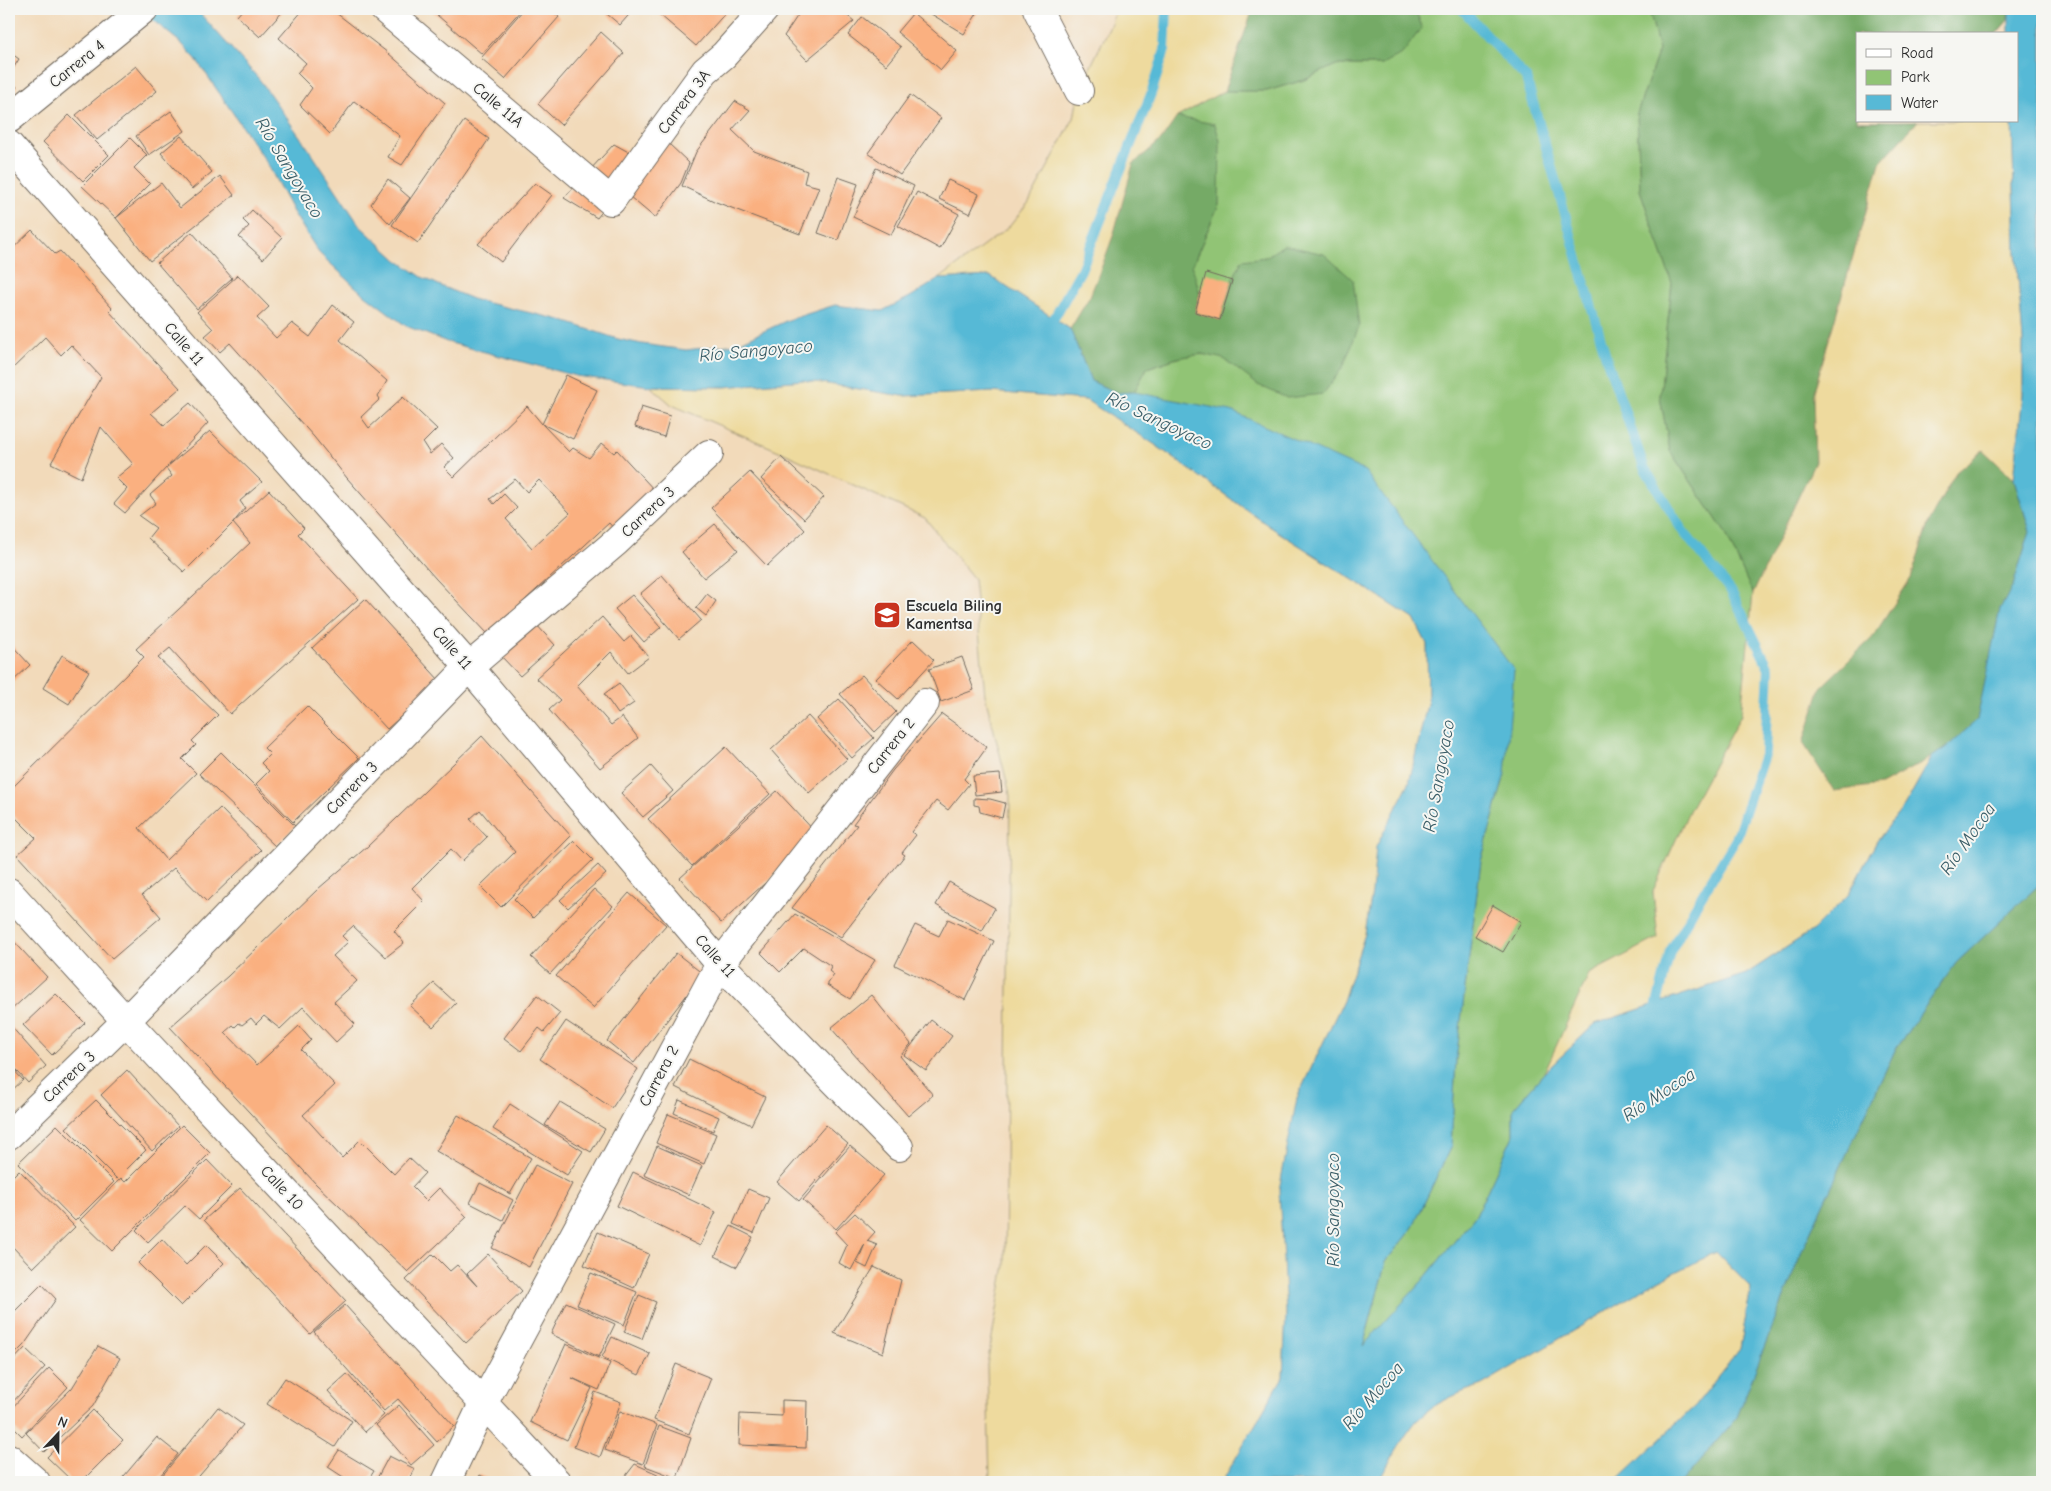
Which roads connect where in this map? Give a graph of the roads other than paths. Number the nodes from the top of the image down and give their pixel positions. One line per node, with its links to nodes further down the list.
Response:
1 (144, 9): 6 (street, Carrera 4)
2 (384, 9): 8 (street, Calle 11A)
3 (765, 9): 8 (street, Carrera 3A)
4 (1038, 9): 5 (street)
5 (1079, 91)
6 (9, 119)
7 (9, 145): 10 (street, Calle 11)
8 (612, 202)
9 (709, 454): 10 (street, Carrera 3)
10 (469, 667): 13 (street, Calle 11); 14 (street, Carrera 3)
11 (925, 703): 13 (street, Carrera 2)
12 (9, 892): 14 (street, Calle 10)
13 (720, 964): 16 (street, Calle 11); 17 (street, Carrera 2)
14 (126, 1021): 15 (street, Carrera 3); 17 (street, Calle 10)
15 (9, 1135)
16 (898, 1147)
17 (483, 1404): 20 (street, Carrera 2); 21 (street, Calle 10)
18 (9, 1458): 19 (street)
19 (36, 1482)
20 (446, 1482)
21 (557, 1482)

